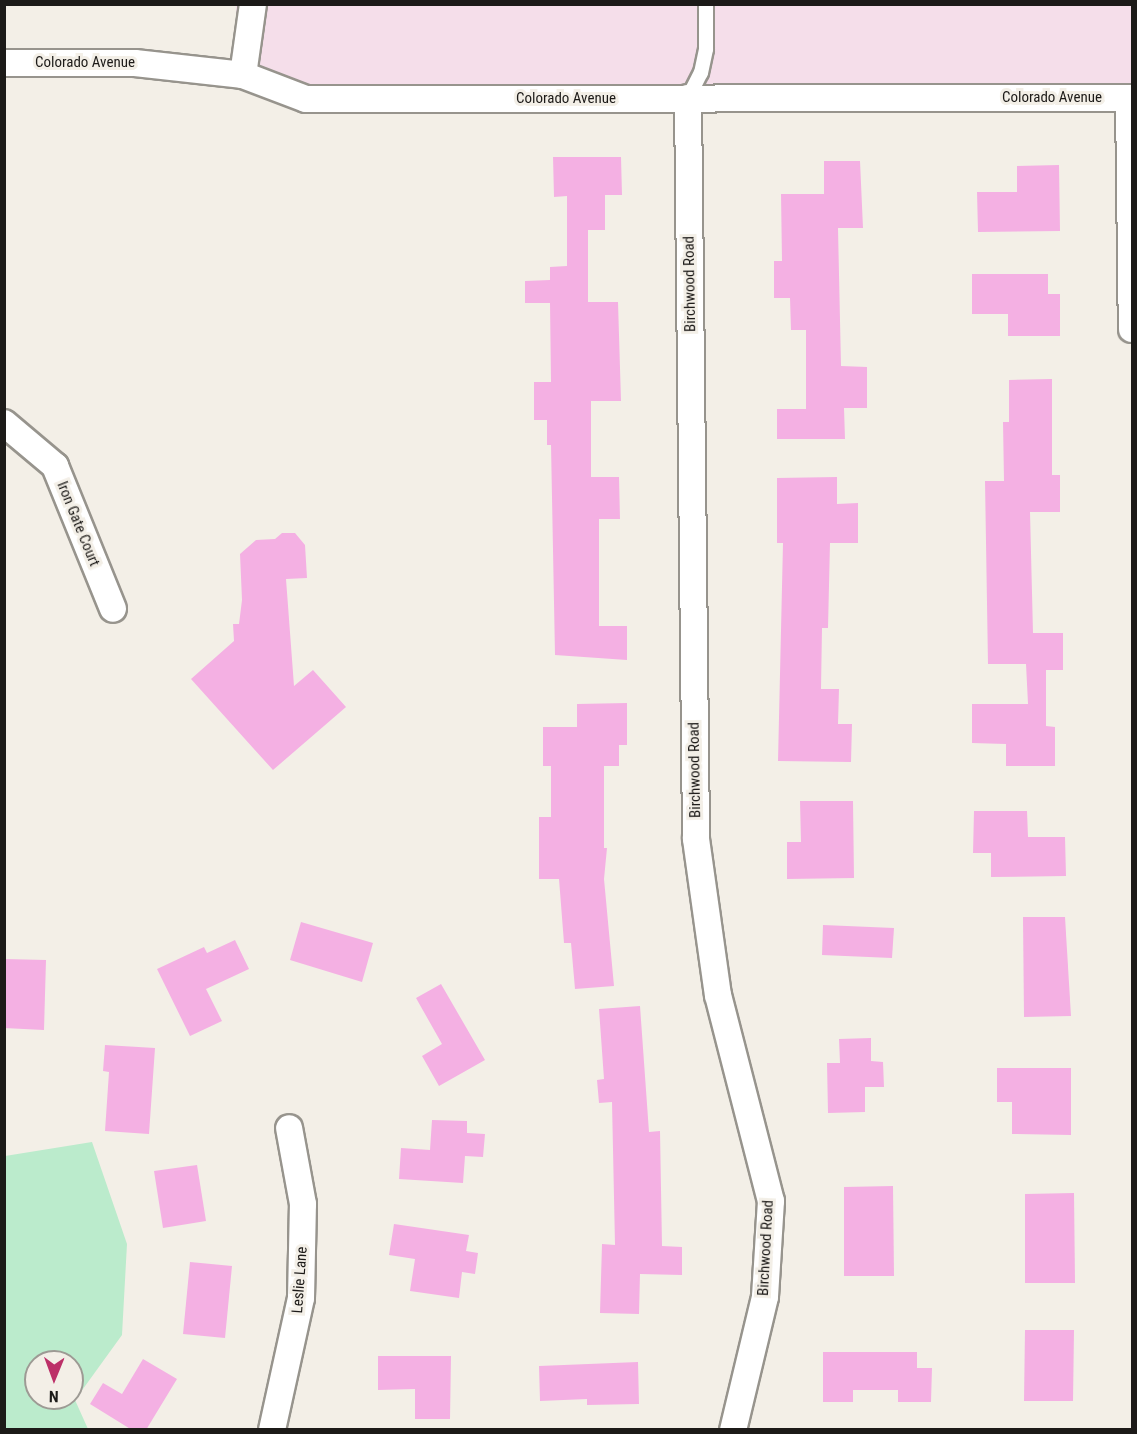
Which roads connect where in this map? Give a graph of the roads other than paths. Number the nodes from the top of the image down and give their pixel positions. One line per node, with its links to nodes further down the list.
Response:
1 (253, 4): 4 (street)
2 (706, 4): 6 (lane)
3 (4, 63): 4 (street, Colorado Avenue)
4 (243, 75): 6 (street, Colorado Avenue)
5 (1131, 98): 6 (street, Colorado Avenue); 7 (street)
6 (688, 99): 12 (street, Birchwood Road)
7 (1132, 330)
8 (4, 423): 9 (street, Iron Gate Court)
9 (113, 609)
10 (289, 1128): 11 (street, Leslie Lane)
11 (272, 1430)
12 (733, 1430)

